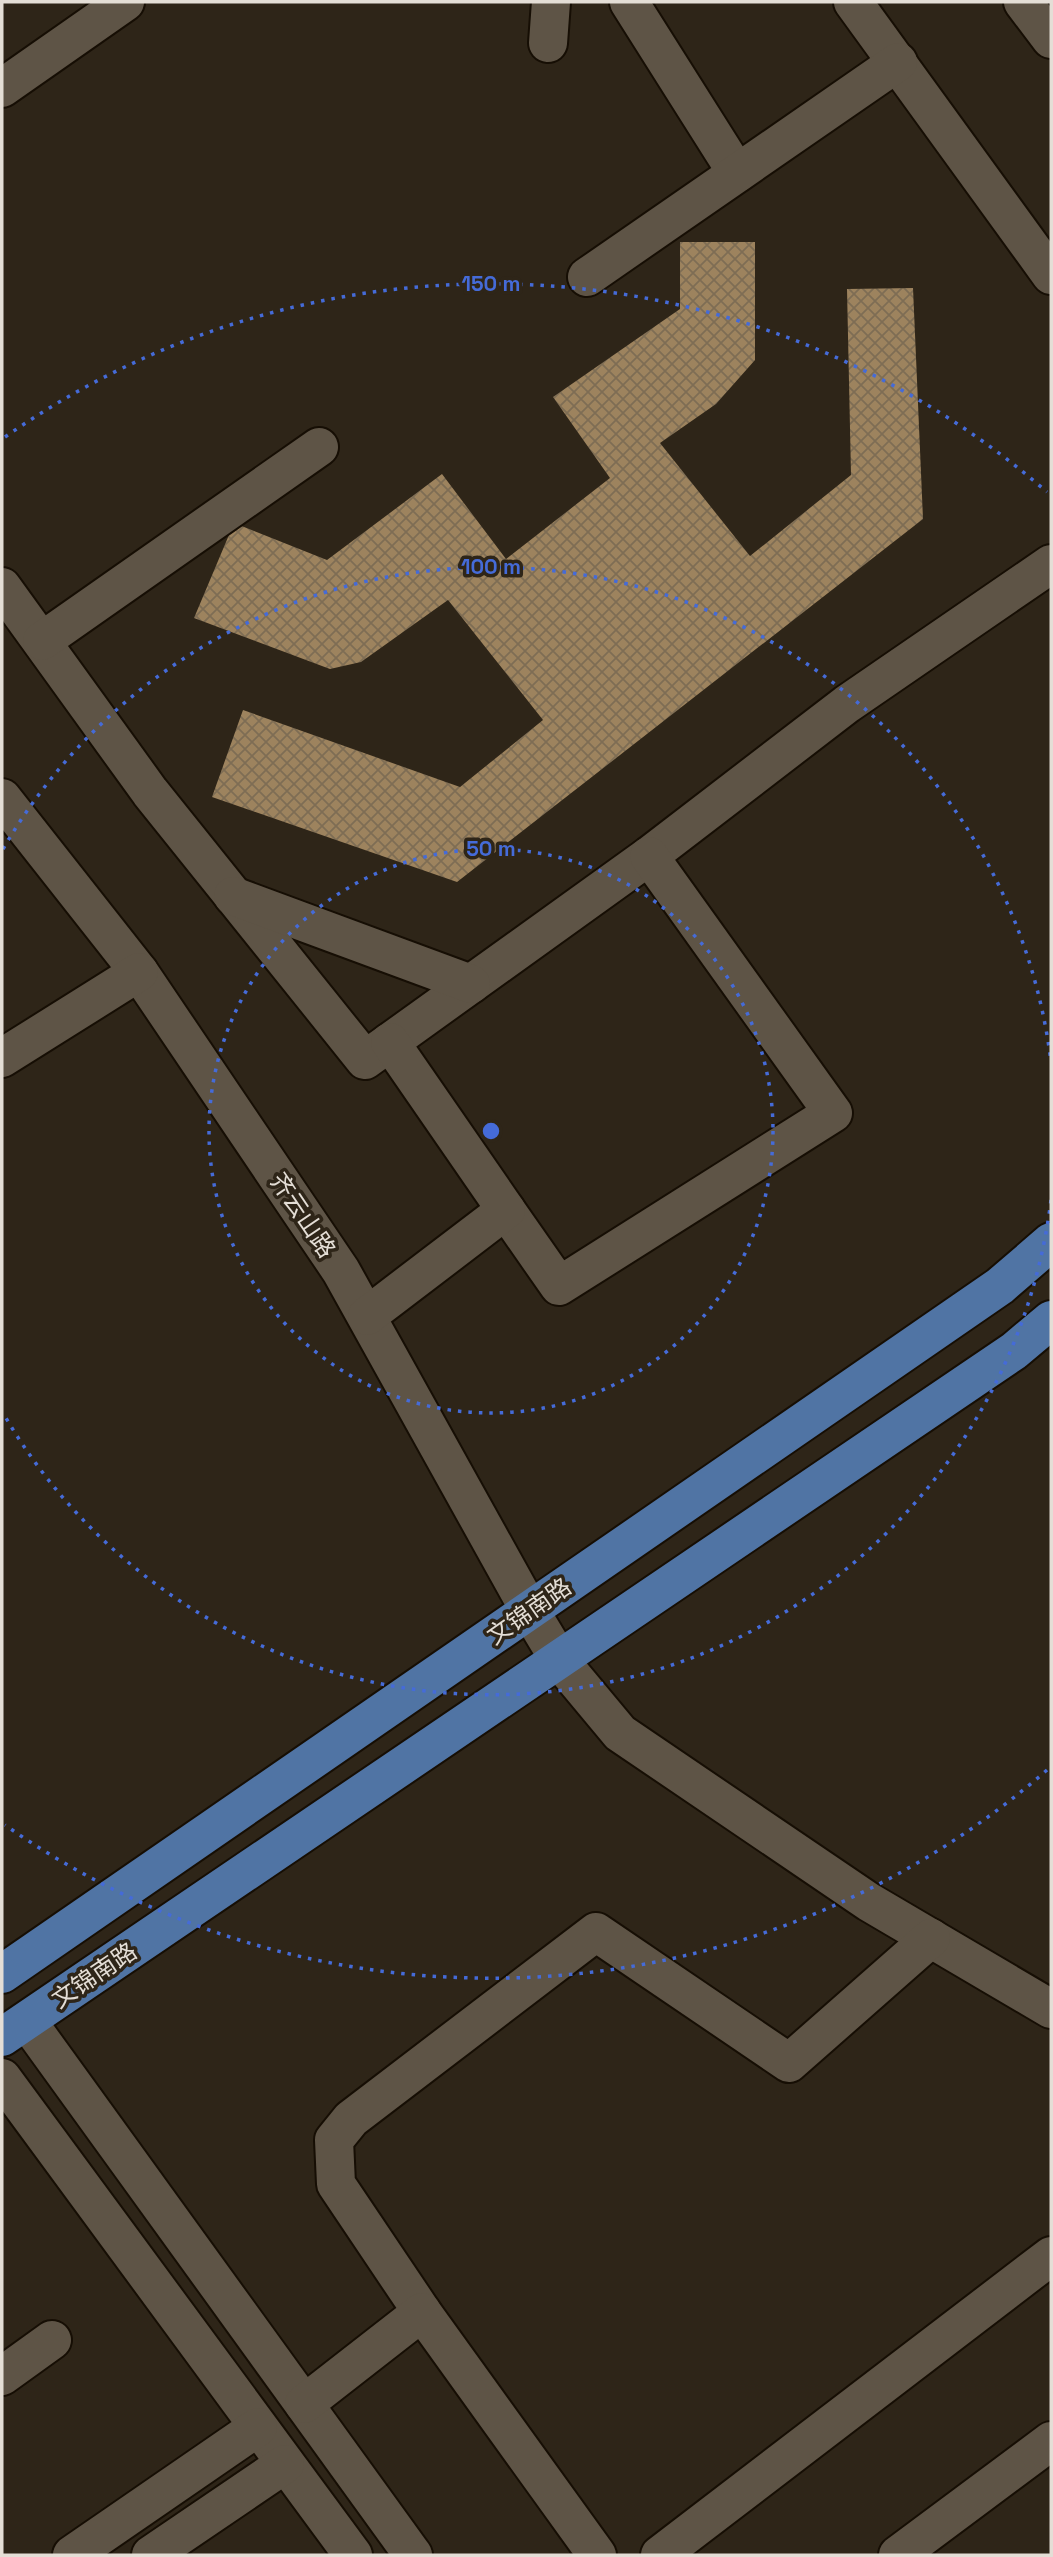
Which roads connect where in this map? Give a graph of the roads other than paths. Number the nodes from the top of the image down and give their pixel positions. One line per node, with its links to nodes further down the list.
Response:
1 (125, 2): 9 (street)
2 (551, 2): 7 (street)
3 (629, 2): 10 (street)
4 (853, 2): 8 (street)
5 (1023, 2): 6 (street)
6 (1051, 39)
7 (548, 43)
8 (898, 62): 10 (street); 11 (street)
9 (2, 88)
10 (737, 173): 12 (street)
11 (1051, 275)
12 (587, 277)
13 (319, 447): 16 (street)
14 (1051, 564): 18 (street)
15 (2, 587): 16 (street)
16 (42, 641): 19 (street)
17 (2, 799): 20 (street, 齐云山路)
18 (649, 856): 21 (street); 24 (street)
19 (233, 896): 21 (street); 22 (street)
20 (139, 972): 23 (street); 26 (street, 齐云山路)
21 (471, 984): 22 (street)
22 (390, 1042): 24 (street)
23 (2, 1058)
24 (506, 1210): 26 (street)
25 (1051, 1242): 28 (main road, 文锦南路)
26 (367, 1316): 28 (street, 齐云山路)
27 (1051, 1320): 29 (main road, 文锦南路)
28 (530, 1611): 29 (street, 齐云山路); 31 (main road, 文锦南路)
29 (560, 1661): 30 (street, 齐云山路); 33 (main road, 文锦南路)
30 (931, 1938): 32 (street, 齐云山路); 36 (street)
31 (2, 1974)
32 (1051, 2009)
33 (14, 2029): 39 (street)
34 (2, 2078): 41 (street)
35 (1051, 2256): 47 (street)
36 (422, 2312): 39 (street); 46 (street)
37 (52, 2340): 38 (street)
38 (2, 2376)
39 (309, 2411): 41 (street); 45 (street)
40 (1051, 2441): 48 (street)
41 (272, 2445): 42 (street); 43 (street); 44 (street)
42 (72, 2555)
43 (150, 2555)
44 (353, 2555)
45 (413, 2555)
46 (597, 2555)
47 (660, 2555)
48 (898, 2555)

